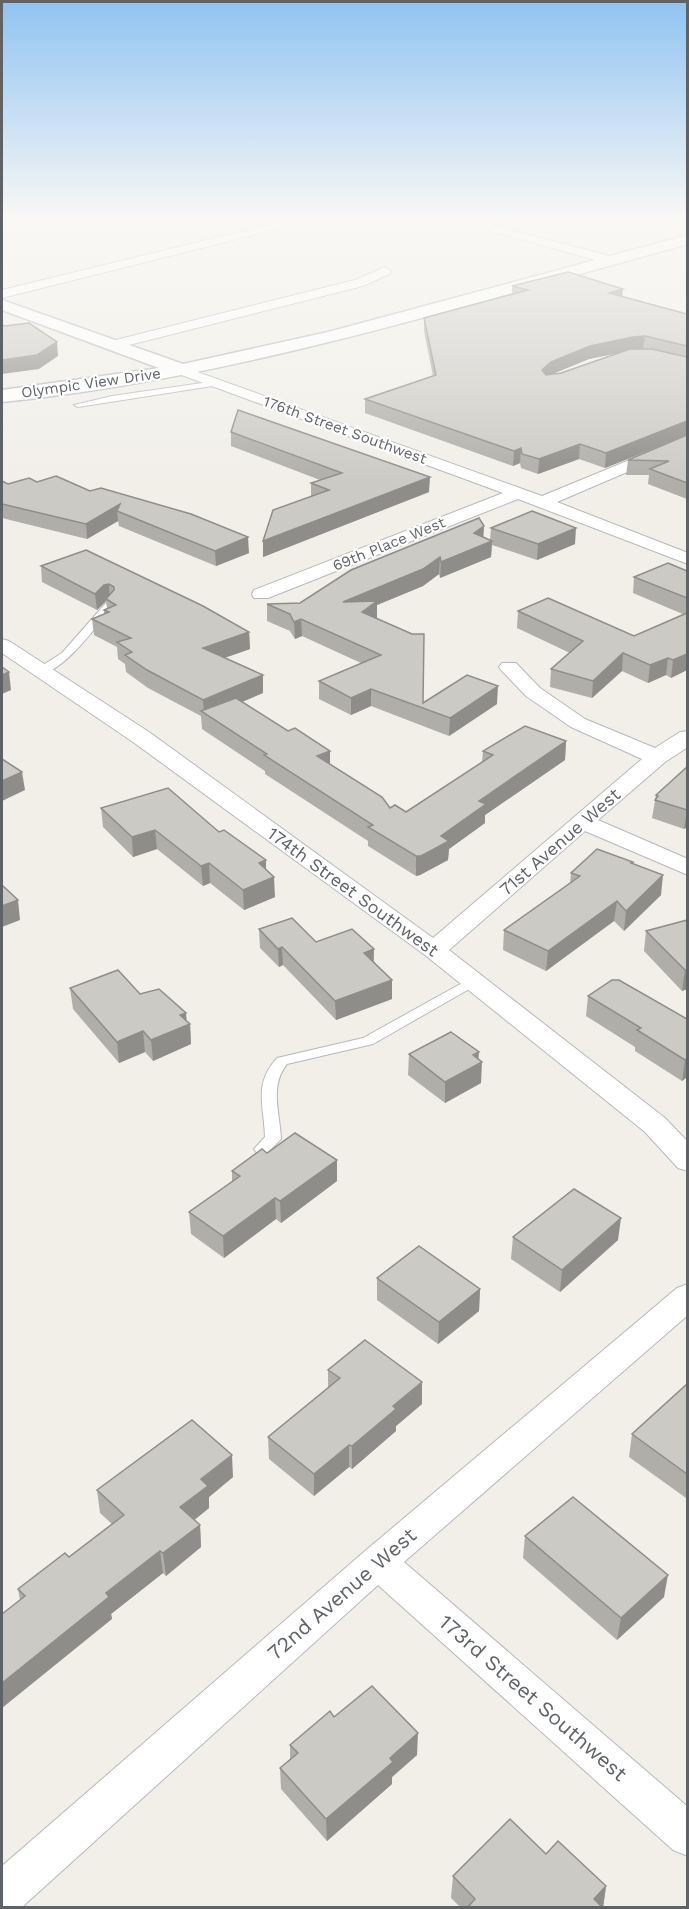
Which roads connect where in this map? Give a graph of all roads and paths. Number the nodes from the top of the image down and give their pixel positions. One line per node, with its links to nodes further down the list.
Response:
1 (11, 307): 4 (main road, 176th Street Southwest)
2 (263, 307): 4 (street)
3 (439, 307): 5 (main road, Olympic View Drive)
4 (113, 345): 5 (main road, 176th Street Southwest)
5 (181, 370): 6 (street, 176th Street Southwest); 7 (main road, Olympic View Drive)
6 (216, 383): 8 (lane); 10 (street, 176th Street Southwest)
7 (2, 396)
8 (78, 405)
9 (687, 440): 11 (street)
10 (518, 493): 11 (street, 176th Street Southwest); 13 (street, 69th Place West)
11 (543, 502): 12 (street, 176th Street Southwest)
12 (687, 559)
13 (261, 594)
14 (109, 605): 17 (lane)
15 (2, 645): 17 (street, 174th Street Southwest)
16 (508, 667): 19 (street)
17 (41, 671): 22 (street, 174th Street Southwest)
18 (687, 736): 19 (street, 71st Avenue West)
19 (657, 757): 20 (street, 71st Avenue West)
20 (584, 822): 21 (street); 22 (street, 71st Avenue West)
21 (687, 868)
22 (434, 950): 23 (street, 174th Street Southwest)
23 (473, 981): 24 (lane); 25 (street, 174th Street Southwest)
24 (262, 1149)
25 (687, 1161)
26 (687, 1296): 27 (street, 72nd Avenue West)
27 (378, 1562): 28 (street, 173rd Street Southwest); 29 (street, 72nd Avenue West)
28 (687, 1835)
29 (2, 1895)

